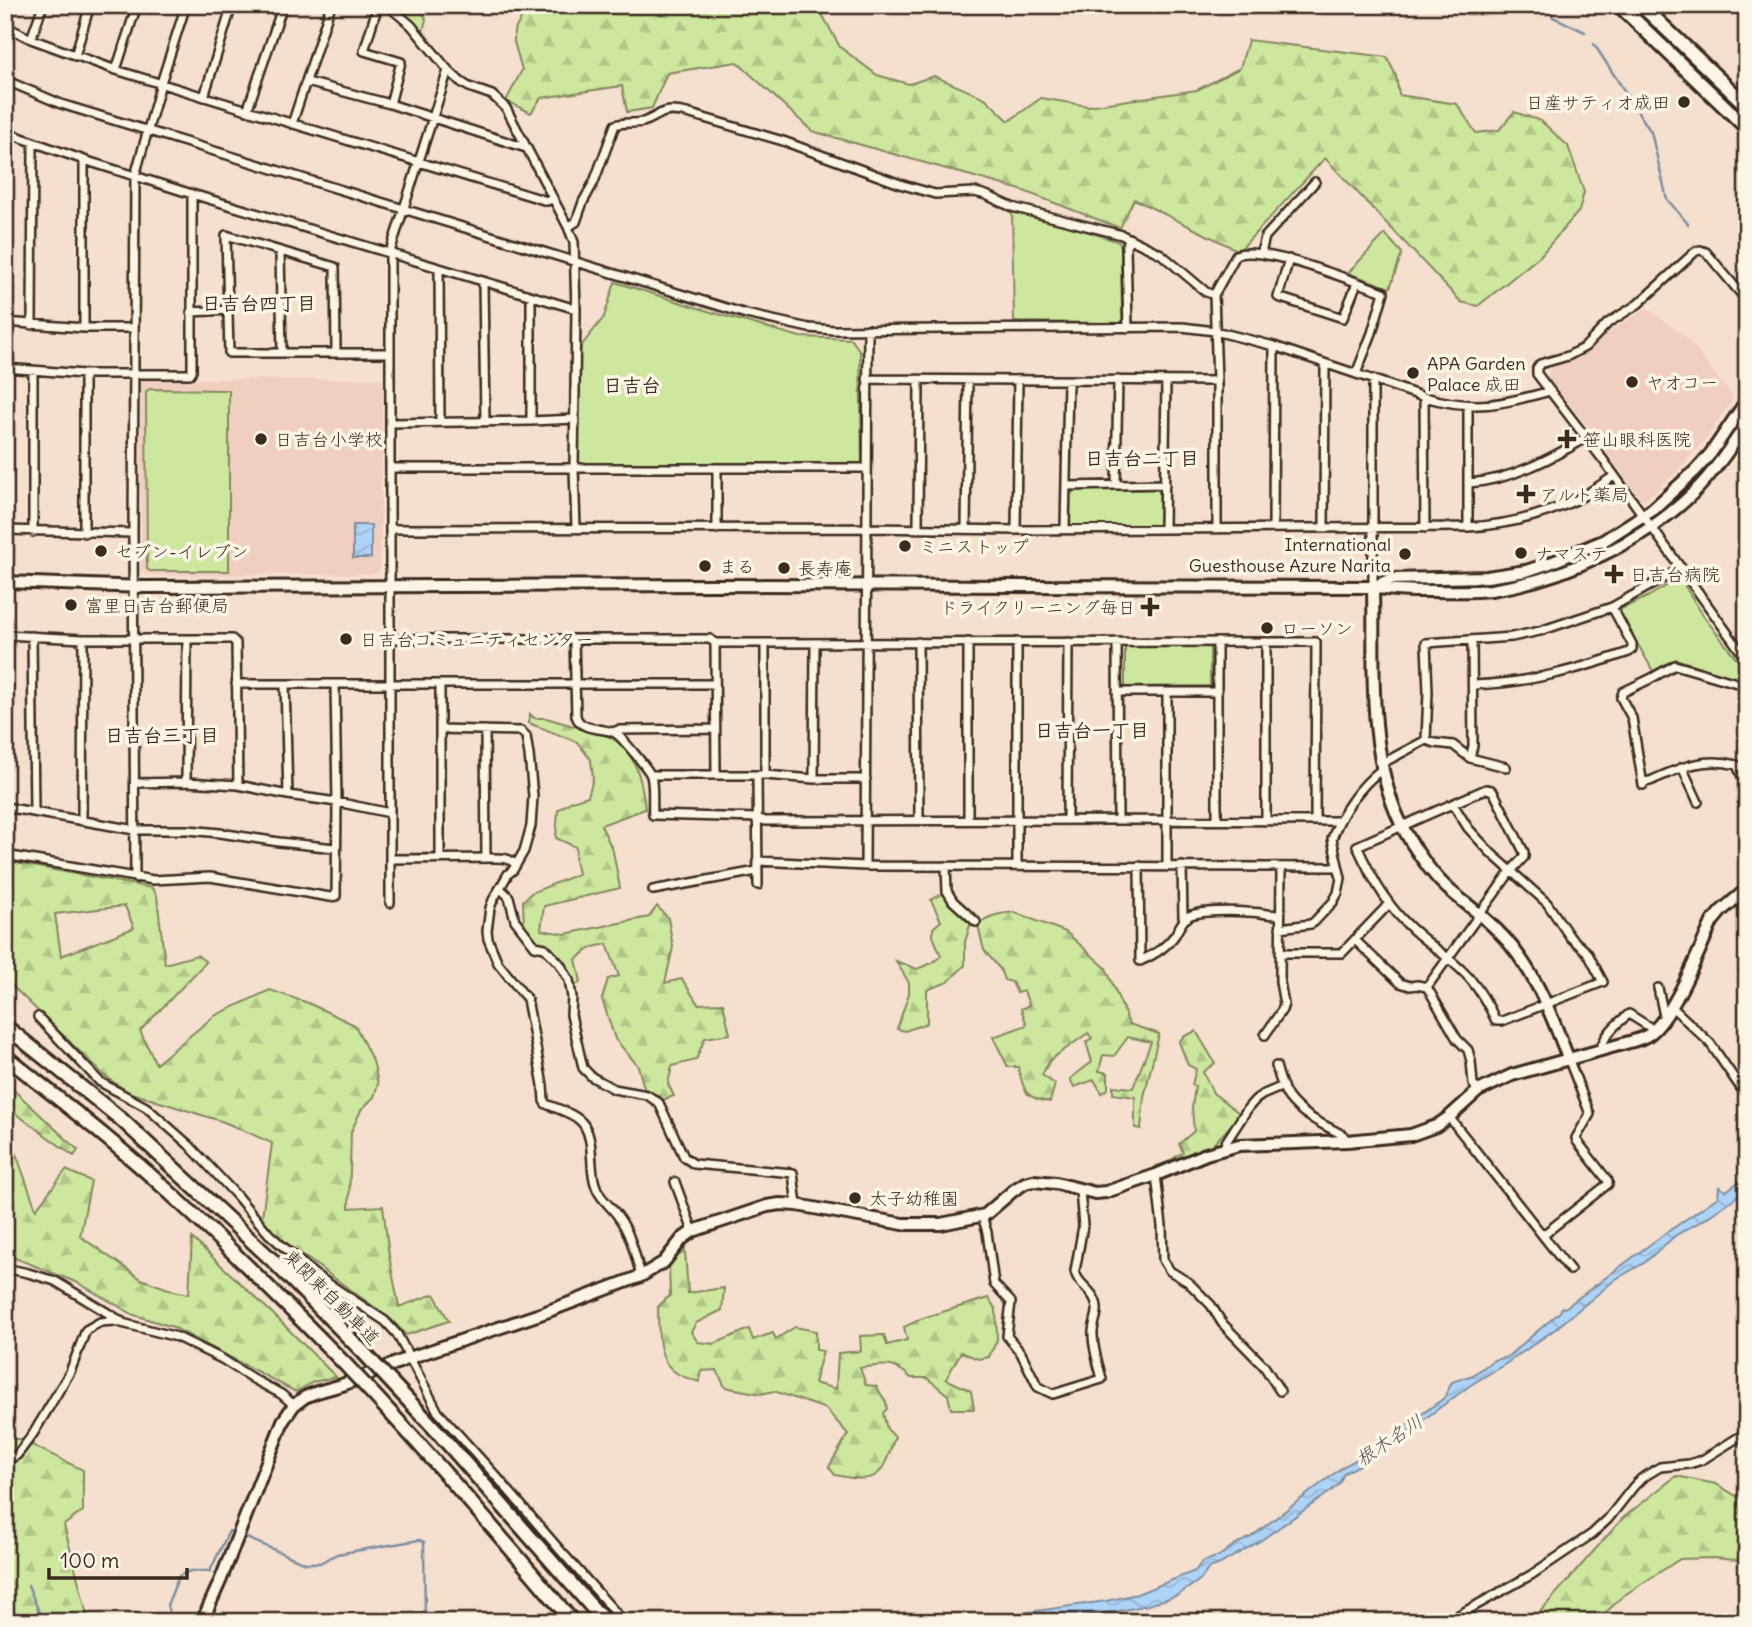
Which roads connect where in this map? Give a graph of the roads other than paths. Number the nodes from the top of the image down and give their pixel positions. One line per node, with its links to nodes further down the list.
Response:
1 (43, 5): 15 (street)
2 (90, 5): 16 (street)
3 (137, 5): 17 (street)
4 (186, 5): 21 (street)
5 (232, 5): 22 (street)
6 (282, 5): 25 (street)
7 (331, 5): 20 (street)
8 (378, 5): 23 (street)
9 (387, 5): 18 (street)
10 (1641, 5): 24 (highway)
11 (1741, 5): 13 (street)
12 (1626, 8): 28 (highway)
13 (1747, 11)
14 (5, 26): 15 (street)
15 (31, 39): 16 (street)
16 (75, 56): 17 (street)
17 (116, 70): 21 (street)
18 (448, 70): 26 (street); 32 (street)
19 (5, 80): 29 (street)
20 (307, 82): 23 (street); 27 (street)
21 (161, 83): 22 (street); 29 (street)
22 (204, 97): 25 (street)
23 (390, 104): 26 (street)
24 (1747, 106)
25 (247, 111): 27 (street)
26 (433, 118): 32 (street); 34 (street)
27 (292, 124): 34 (street)
28 (1747, 128)
29 (147, 131): 35 (street); 39 (street)
30 (5, 132): 31 (street)
31 (33, 143): 33 (street); 57 (street)
32 (526, 148): 38 (street)
33 (84, 160): 35 (street); 58 (street)
34 (419, 163): 38 (street); 39 (street)
35 (135, 176): 37 (street); 59 (street)
36 (1315, 182): 44 (street)
37 (192, 194): 43 (street); 55 (street)
38 (553, 199): 40 (street)
39 (404, 210): 43 (street); 46 (street)
40 (568, 227): 41 (street); 46 (street)
41 (1129, 238): 50 (street); 60 (street)
42 (280, 252): 54 (street); 64 (street); 65 (street)
43 (390, 252): 47 (street); 66 (street)
44 (1263, 254): 45 (street); 50 (street)
45 (1289, 259): 49 (street); 49 (street)
46 (575, 262): 53 (street); 61 (street)
47 (439, 269): 48 (street); 87 (street)
48 (483, 282): 51 (street); 88 (street)
49 (1357, 283): 72 (street)
50 (1214, 295): 62 (street)
51 (531, 296): 53 (street); 89 (street)
52 (1747, 301): 82 (street)
53 (576, 309): 86 (street)
54 (229, 310): 55 (street); 65 (street)
55 (191, 312): 70 (street)
56 (5, 322): 57 (street)
57 (32, 325): 58 (street)
58 (84, 328): 59 (street)
59 (134, 328): 70 (street)
60 (1128, 328): 61 (street); 62 (street)
61 (868, 330): 73 (street)
62 (1215, 331): 63 (street); 81 (street)
63 (1274, 346): 67 (street); 108 (street)
64 (336, 352): 65 (street); 66 (street)
65 (282, 353)
66 (390, 353): 90 (street)
67 (1325, 364): 72 (street); 109 (street)
68 (5, 369): 69 (street)
69 (33, 371): 71 (street); 120 (street)
70 (135, 373): 71 (street); 122 (street)
71 (84, 374): 121 (street)
72 (1356, 374): 74 (street)
73 (867, 379): 75 (street); 93 (street)
74 (1373, 379): 83 (street); 110 (street)
75 (919, 380): 76 (street); 113 (street)
76 (968, 380): 77 (street); 114 (street)
77 (1018, 380): 79 (street); 119 (street)
78 (1118, 380): 79 (street); 80 (street); 100 (street)
79 (1068, 381): 101 (street)
80 (1166, 381): 81 (street); 99 (street)
81 (1217, 381): 117 (street)
82 (1550, 391): 85 (street); 92 (street)
83 (1424, 397): 85 (street); 111 (street)
84 (1747, 400): 102 (street)
85 (1468, 406): 98 (street)
86 (575, 419): 89 (street); 95 (street)
87 (440, 421): 88 (street); 90 (street)
88 (485, 421): 89 (street)
89 (531, 421)
90 (390, 423): 94 (street)
91 (1747, 424): 103 (street)
92 (1586, 438): 97 (street); 98 (street)
93 (867, 467): 96 (street); 107 (street)
94 (390, 468): 95 (street); 112 (street)
95 (574, 468): 96 (street); 105 (street)
96 (716, 468): 106 (street)
97 (1614, 476): 102 (street); 104 (street)
98 (1469, 483): 104 (street)
99 (1165, 484): 100 (street); 116 (street)
100 (1116, 485): 101 (street)
101 (1067, 486): 115 (street)
102 (1644, 516): 103 (street); 128 (street)
103 (1651, 526): 123 (street); 128 (street)
104 (1468, 527): 111 (street)
105 (576, 528): 106 (street); 112 (street)
106 (717, 528): 107 (street)
107 (867, 528): 113 (street); 126 (street)
108 (1273, 528): 109 (street); 117 (street)
109 (1324, 528): 110 (street)
110 (1373, 528): 111 (street); 128 (street)
111 (1425, 528)
112 (390, 529): 125 (street)
113 (918, 529): 114 (street)
114 (966, 529): 119 (street)
115 (1065, 529): 116 (street); 119 (street)
116 (1164, 529): 117 (street)
117 (1217, 529)
118 (5, 530): 120 (street)
119 (1016, 530)
120 (33, 532): 121 (street)
121 (84, 533): 122 (street)
122 (133, 533): 127 (street)
123 (1682, 568): 129 (street); 149 (street)
124 (5, 582): 127 (street)
125 (390, 585): 126 (street); 127 (street); 135 (street)
126 (865, 585): 128 (street); 140 (street)
127 (134, 586): 133 (street)
128 (1373, 587): 168 (street)
129 (1612, 607): 137 (street); 157 (street)
130 (5, 635): 131 (street)
131 (32, 636): 132 (street); 185 (street)
132 (83, 639): 133 (street); 194 (street)
133 (134, 639): 134 (street); 177 (street)
134 (187, 639): 151 (street); 176 (street)
135 (390, 639): 136 (street); 154 (street)
136 (574, 640): 148 (street); 150 (street)
137 (1472, 641): 157 (street); 166 (street)
138 (765, 642): 139 (street); 148 (street); 173 (street)
139 (815, 642): 140 (street); 174 (street)
140 (865, 642): 141 (street); 175 (street)
141 (918, 642): 142 (street); 188 (street)
142 (968, 642): 143 (street); 189 (street)
143 (1017, 642): 144 (street); 196 (street)
144 (1068, 642): 145 (street); 190 (street)
145 (1117, 642): 146 (street); 159 (street)
146 (1217, 642): 147 (street); 160 (street)
147 (1266, 642): 197 (street); 198 (street)
148 (715, 643): 156 (street)
149 (1747, 660)
150 (575, 683): 155 (street); 156 (street); 165 (street)
151 (236, 684): 152 (street); 178 (street)
152 (285, 684): 153 (street); 180 (street)
153 (335, 684): 154 (street); 181 (street)
154 (390, 684): 155 (street); 186 (street)
155 (440, 684): 163 (street)
156 (715, 684): 162 (street)
157 (1473, 685): 167 (street)
158 (1747, 686): 170 (street)
159 (1117, 692): 161 (street); 191 (street)
160 (1217, 692): 161 (street); 193 (street)
161 (1167, 693): 192 (street)
162 (715, 729): 165 (street); 172 (street)
163 (440, 730): 164 (street); 204 (street)
164 (485, 730): 205 (street); 208 (street)
165 (613, 732): 171 (street)
166 (1426, 740): 167 (street); 168 (street)
167 (1470, 758): 169 (street)
168 (1382, 766): 199 (street); 200 (street)
169 (1506, 767)
170 (1682, 767): 179 (street); 182 (street)
171 (651, 775): 172 (street); 187 (street)
172 (716, 775): 173 (street)
173 (761, 775): 174 (street); 187 (street)
174 (814, 779): 175 (street)
175 (866, 779): 195 (street)
176 (186, 782): 177 (street); 178 (street)
177 (135, 783): 201 (street)
178 (238, 785): 180 (street)
179 (1747, 788)
180 (288, 795): 181 (street)
181 (337, 802): 186 (street); 202 (street)
182 (1698, 802)
183 (1453, 804): 200 (street); 218 (street); 218 (street)
184 (5, 807): 185 (street)
185 (34, 812): 194 (street)
186 (390, 813): 206 (street)
187 (757, 818): 195 (street); 207 (street)
188 (919, 820): 189 (street); 195 (street)
189 (968, 820): 196 (street)
190 (1067, 820): 191 (street); 196 (street)
191 (1118, 820): 192 (street)
192 (1167, 820): 193 (street); 213 (street)
193 (1217, 820): 197 (street)
194 (82, 821): 201 (street)
195 (866, 821): 209 (street)
196 (1017, 821): 211 (street)
197 (1266, 821): 198 (street)
198 (1315, 821): 199 (street)
199 (1339, 821): 216 (street)
200 (1402, 825): 225 (street); 226 (street)
201 (135, 830): 202 (street); 219 (street)
202 (335, 848): 219 (street)
203 (5, 855): 219 (street)
204 (440, 858): 205 (street); 206 (street)
205 (486, 858): 208 (street)
206 (390, 859): 224 (street)
207 (757, 862): 209 (street); 217 (street)
208 (516, 865): 221 (street)
209 (865, 866): 210 (street)
210 (946, 866): 211 (street); 229 (street)
211 (1017, 866): 212 (street)
212 (1139, 866): 213 (street); 228 (street)
213 (1167, 866): 214 (street)
214 (1182, 866): 215 (street); 228 (street)
215 (1281, 867): 216 (street); 227 (street)
216 (1338, 867): 230 (street)
217 (757, 871): 220 (street); 223 (street)
218 (1510, 871): 226 (street); 236 (street)
219 (135, 878)
220 (758, 886)
221 (500, 888): 256 (street); 262 (street)
222 (1747, 889): 237 (street)
223 (653, 890)
224 (390, 903)
225 (1389, 904): 231 (street); 233 (street)
226 (1479, 914): 233 (street); 236 (street)
227 (1280, 915): 228 (street); 230 (street)
228 (1186, 918)
229 (976, 922)
230 (1280, 928): 232 (street)
231 (1355, 940): 232 (street); 234 (street)
232 (1280, 953): 242 (street)
233 (1449, 960): 234 (street); 236 (street)
234 (1427, 987): 248 (street)
235 (1658, 988): 239 (street)
236 (1547, 1004): 245 (street)
237 (1672, 1007): 239 (street); 249 (street)
238 (38, 1017): 264 (street)
239 (1665, 1017): 241 (street)
240 (5, 1026): 271 (highway, 東関東自動車道, bridge)
241 (1654, 1030): 243 (street); 243 (street)
242 (1265, 1035)
243 (1600, 1051): 245 (street)
244 (5, 1056): 270 (highway, bridge)
245 (1568, 1058): 248 (street); 259 (street)
246 (1276, 1066): 247 (street)
247 (1283, 1086): 251 (street); 252 (street)
248 (1478, 1091): 250 (street)
249 (1747, 1097)
250 (1449, 1117): 251 (street); 259 (street)
251 (1347, 1141): 252 (street)
252 (1224, 1148): 253 (street)
253 (1156, 1175): 255 (street); 265 (street)
254 (675, 1182): 258 (street)
255 (1080, 1190): 257 (street); 257 (street)
256 (796, 1205): 257 (street); 258 (street)
257 (982, 1216)
258 (693, 1231): 262 (street)
259 (1543, 1236): 261 (street)
260 (5, 1268): 263 (street)
261 (1570, 1270)
262 (641, 1276): 264 (street)
263 (125, 1323): 266 (street); 268 (street)
264 (409, 1357): 266 (street); 272 (street)
265 (1280, 1391)
266 (294, 1405): 269 (street)
267 (1747, 1432): 273 (street)
268 (5, 1461)
269 (202, 1622)
270 (573, 1622)
271 (605, 1622)
272 (625, 1622)
273 (1446, 1622)

